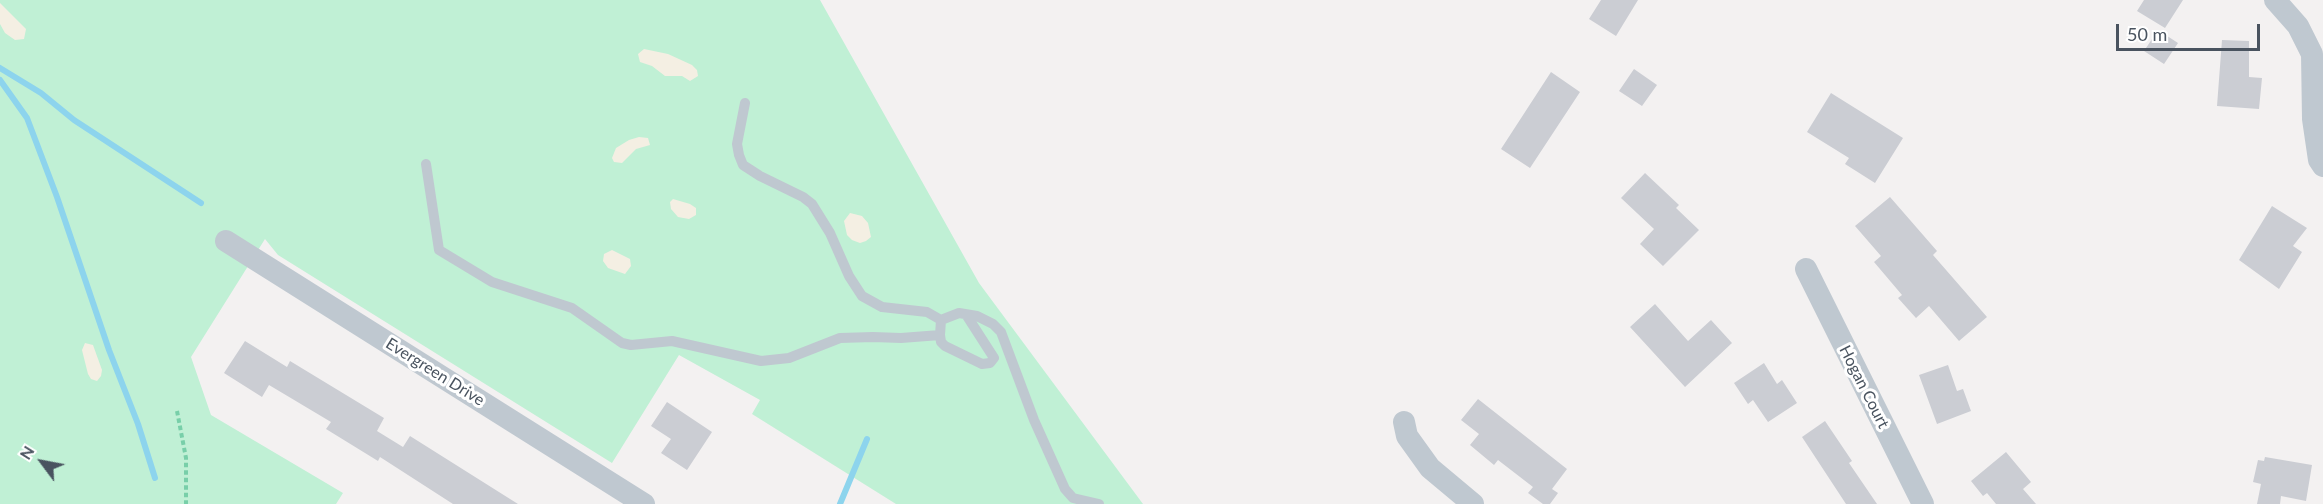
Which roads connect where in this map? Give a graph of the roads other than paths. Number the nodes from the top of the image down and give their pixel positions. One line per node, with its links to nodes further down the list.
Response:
1 (2275, 0): 4 (street)
2 (745, 103): 8 (lane)
3 (426, 164): 9 (lane)
4 (2323, 166)
5 (226, 241): 11 (street, Evergreen Drive)
6 (1806, 269): 14 (street, Hogan Court)
7 (967, 316): 8 (lane); 9 (lane); 12 (lane)
8 (940, 320): 9 (lane)
9 (940, 335)
10 (1404, 422): 13 (street)
11 (644, 504)
12 (1099, 504)
13 (1473, 504)
14 (1923, 504)

